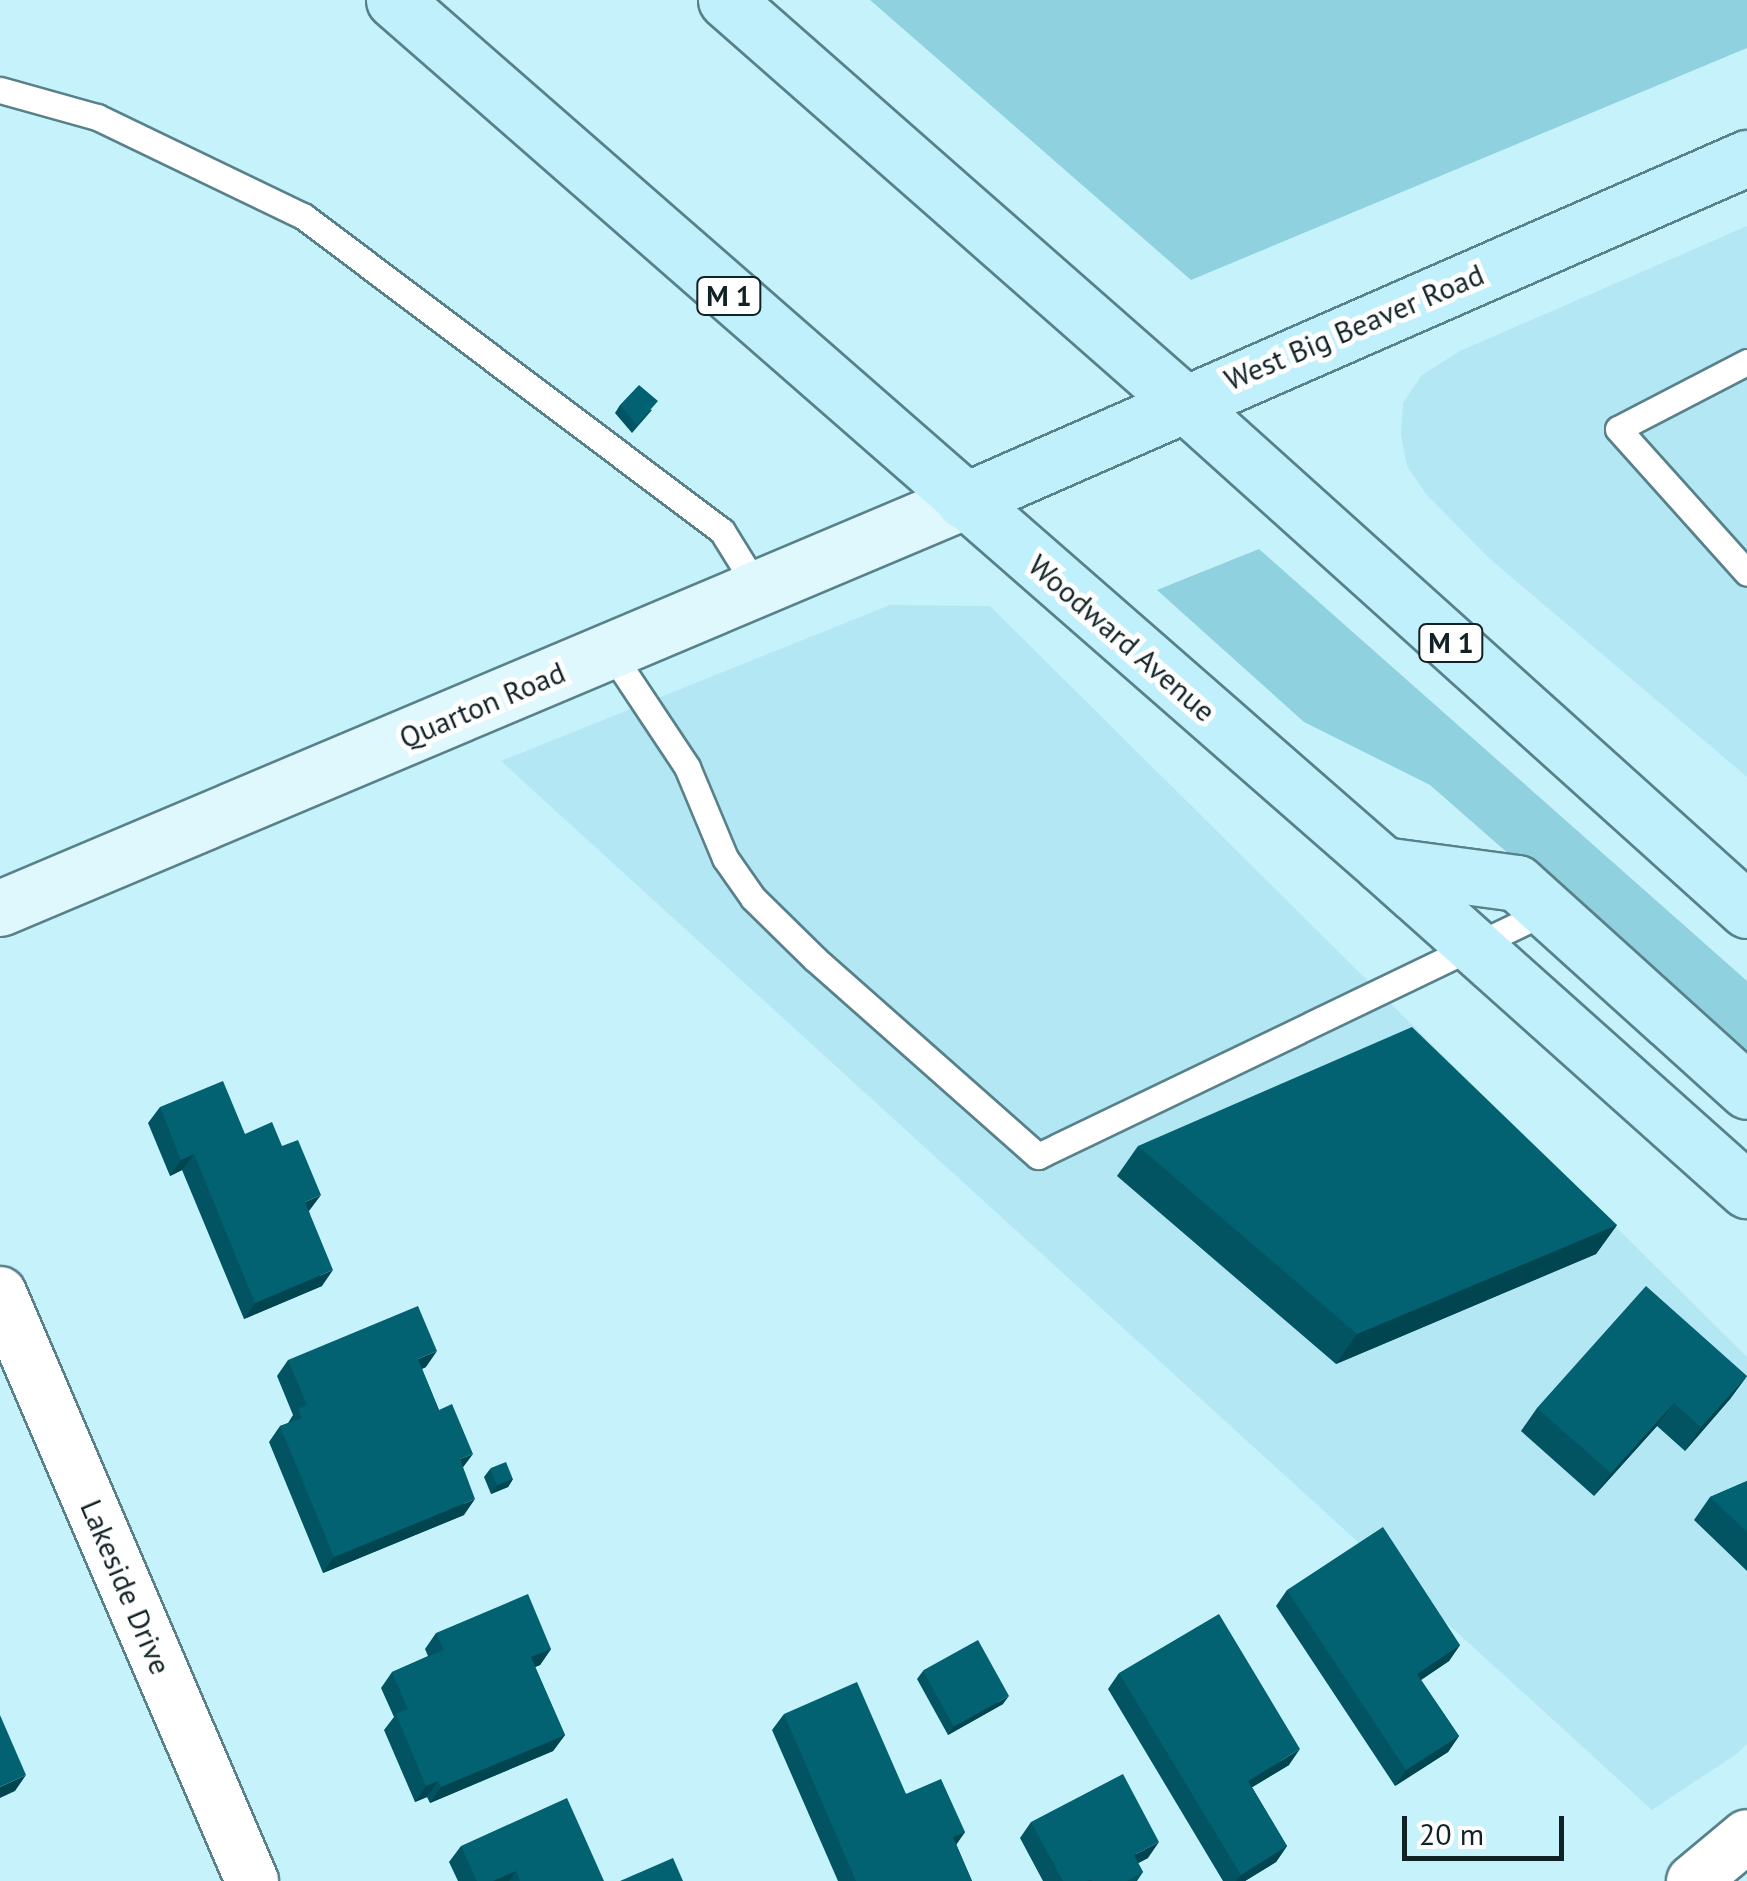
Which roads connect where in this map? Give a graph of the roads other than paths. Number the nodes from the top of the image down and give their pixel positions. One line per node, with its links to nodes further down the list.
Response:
1 (394, 0): 7 (main road, Woodward Avenue / M 1)
2 (726, 0): 6 (main road, M 1)
3 (0, 90): 9 (lane)
4 (1747, 158): 6 (main road, West Big Beaver Road)
5 (1747, 362): 8 (lane)
6 (1183, 402): 7 (main road, West Big Beaver Road); 14 (main road, M 1)
7 (964, 501): 9 (street, Quarton Road); 11 (main road, Woodward Avenue / M 1)
8 (1747, 574)
9 (758, 589): 10 (street, Quarton Road)
10 (610, 651): 12 (street, Quarton Road); 15 (lane)
11 (1383, 865): 13 (main road); 15 (main road, Woodward Avenue / M 1)
12 (0, 908)
13 (1547, 910): 15 (lane); 16 (main road)
14 (1747, 910)
15 (1477, 948): 17 (main road, Woodward Avenue / M 1)
16 (1747, 1091)
17 (1747, 1190)
18 (0, 1293): 20 (street, Lakeside Drive)
19 (1747, 1836): 21 (street)
20 (252, 1881)
21 (1692, 1881)

